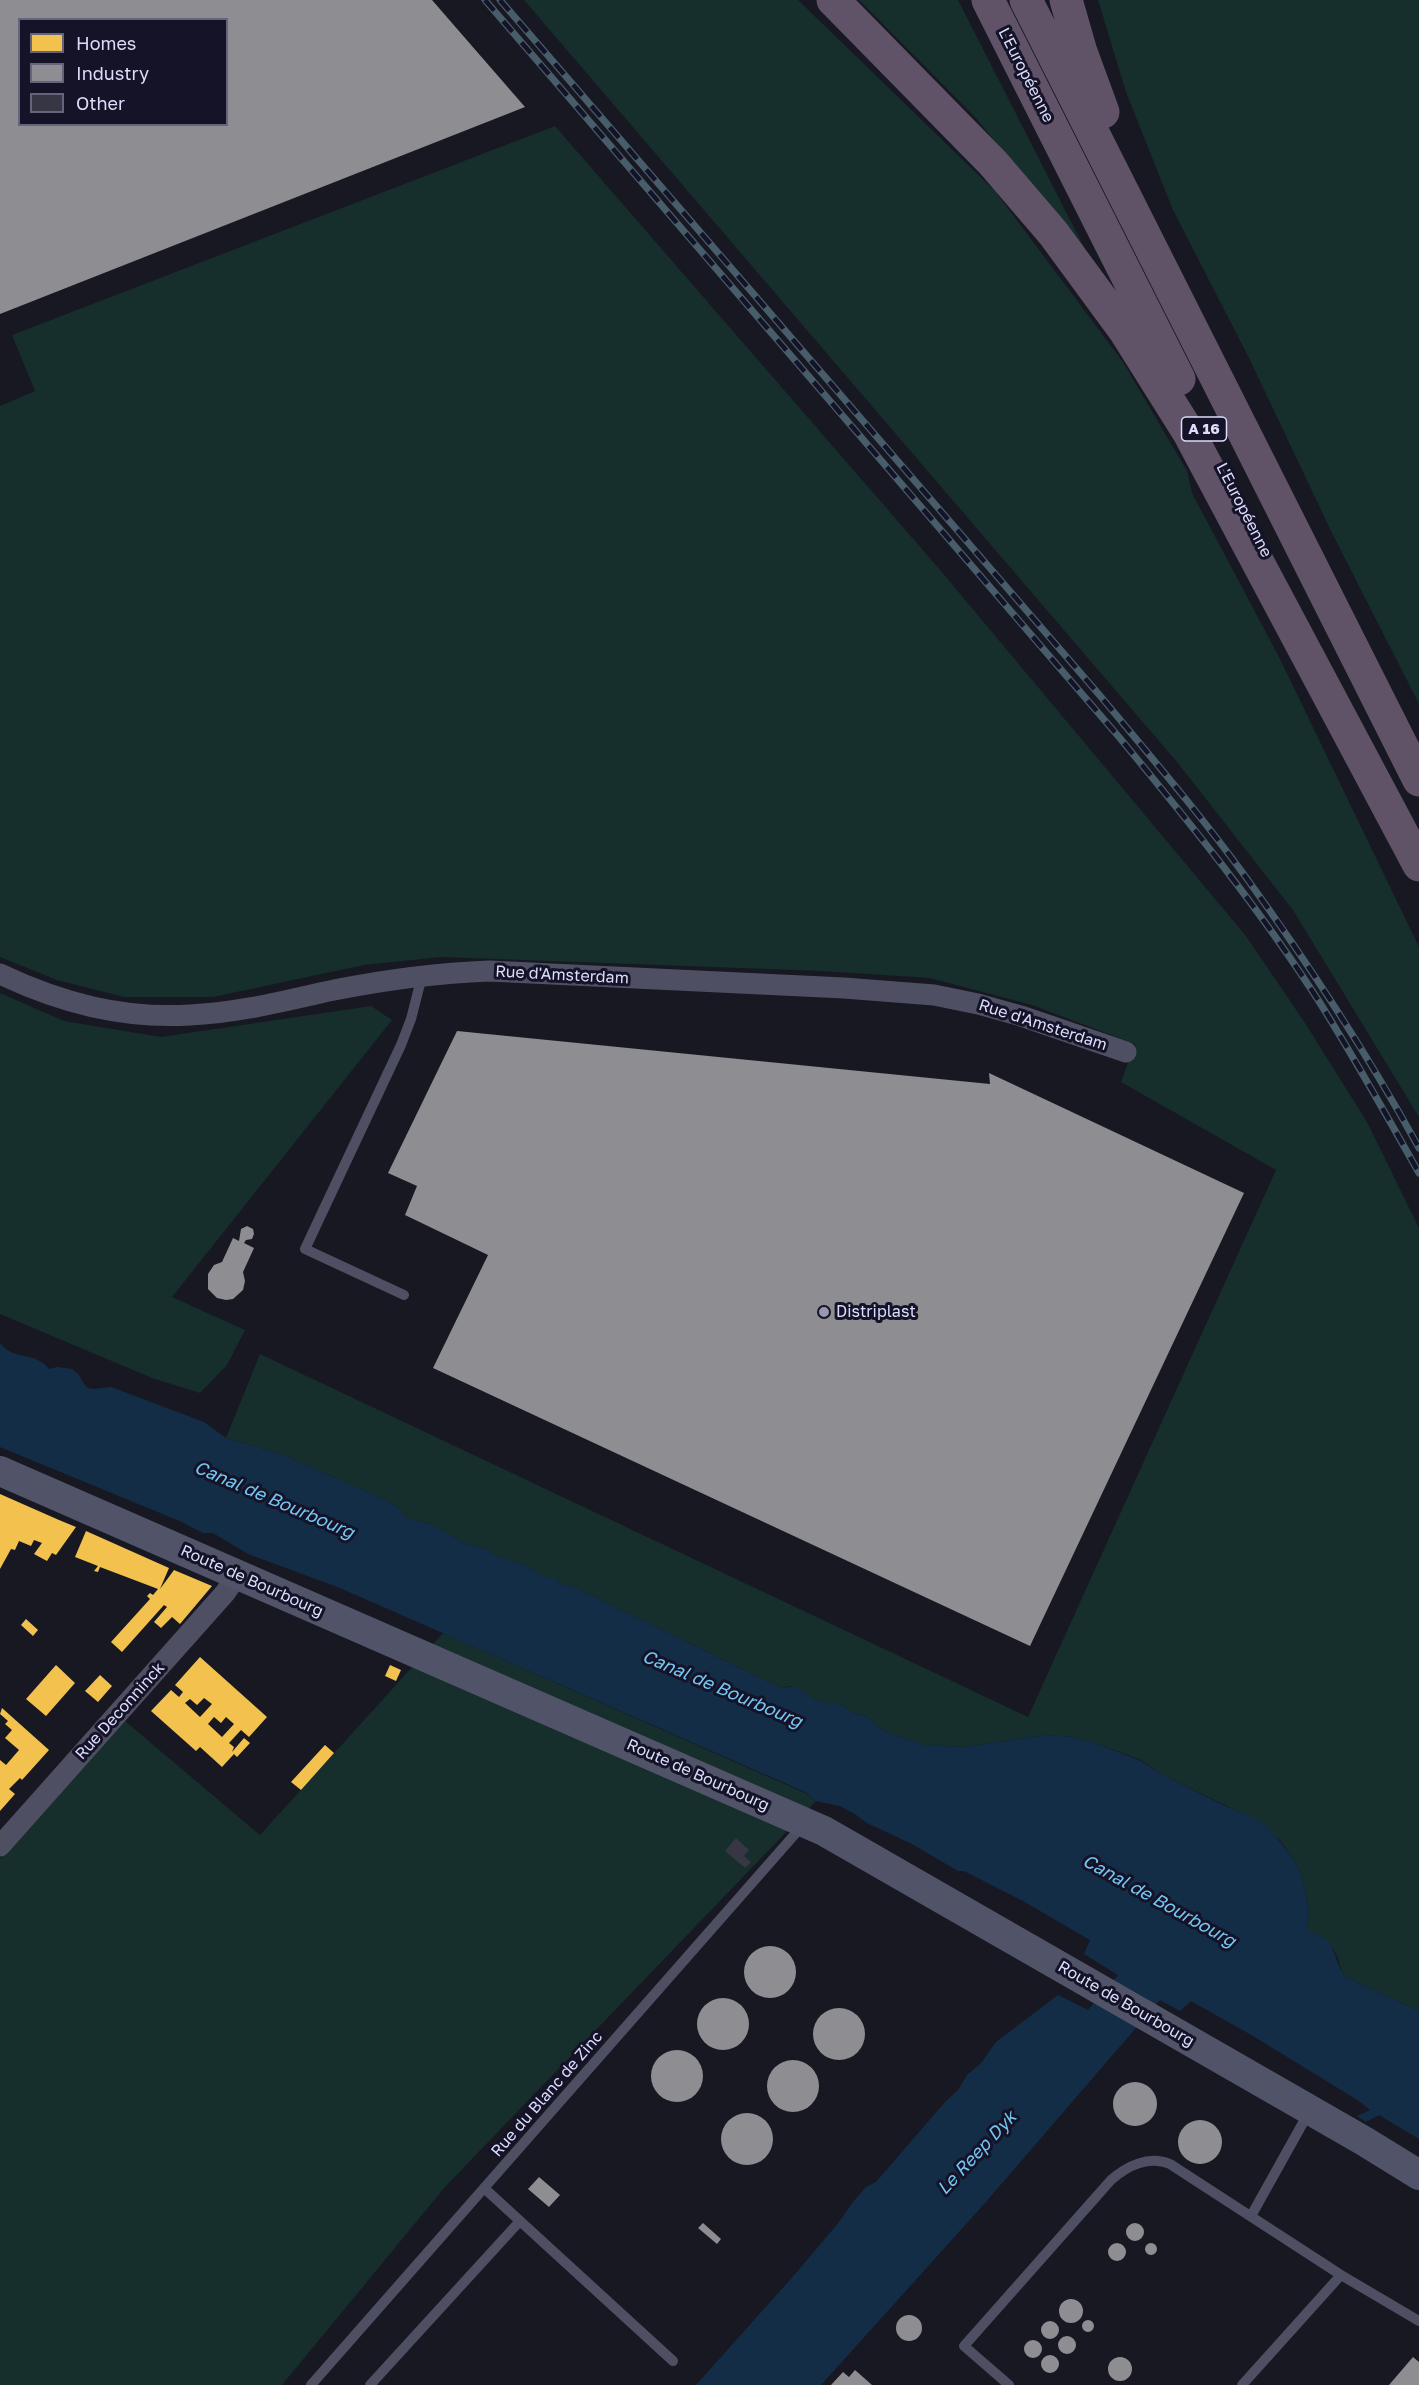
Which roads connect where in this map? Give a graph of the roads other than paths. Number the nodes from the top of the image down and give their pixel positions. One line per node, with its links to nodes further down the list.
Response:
1 (833, 0): 8 (highway)
2 (988, 0): 7 (highway, L'Européenne / A 16)
3 (1026, 0): 5 (highway, L'Européenne / A 16)
4 (1066, 0): 5 (highway)
5 (1403, 748): 6 (highway, L'Européenne / A 16)
6 (1419, 780)
7 (1419, 858)
8 (1419, 865)
9 (0, 974): 10 (street, Rue d'Amsterdam)
10 (422, 976): 11 (street, Rue d'Amsterdam); 12 (lane)
11 (1126, 1052)
12 (404, 1295)
13 (0, 1471): 14 (main road, Route de Bourbourg)
14 (238, 1574): 15 (main road, Route de Bourbourg); 16 (street, Rue Deconninck)
15 (805, 1822): 17 (main road, Route de Bourbourg); 21 (lane, Rue du Blanc de Zinc)
16 (0, 1846)
17 (1311, 2110): 18 (main road, Route de Bourbourg); 22 (lane)
18 (1364, 2141): 19 (main road, Route de Bourbourg); 20 (main road, Route de Bourbourg)
19 (1419, 2168)
20 (1419, 2175)
21 (484, 2188): 23 (lane); 27 (lane, Rue du Blanc de Zinc)
22 (1251, 2216): 24 (lane); 29 (lane)
23 (520, 2221): 26 (lane); 28 (lane)
24 (1341, 2275): 25 (lane); 30 (lane)
25 (1419, 2321)
26 (674, 2361)
27 (311, 2385)
28 (370, 2385)
29 (1009, 2385)
30 (1242, 2385)

